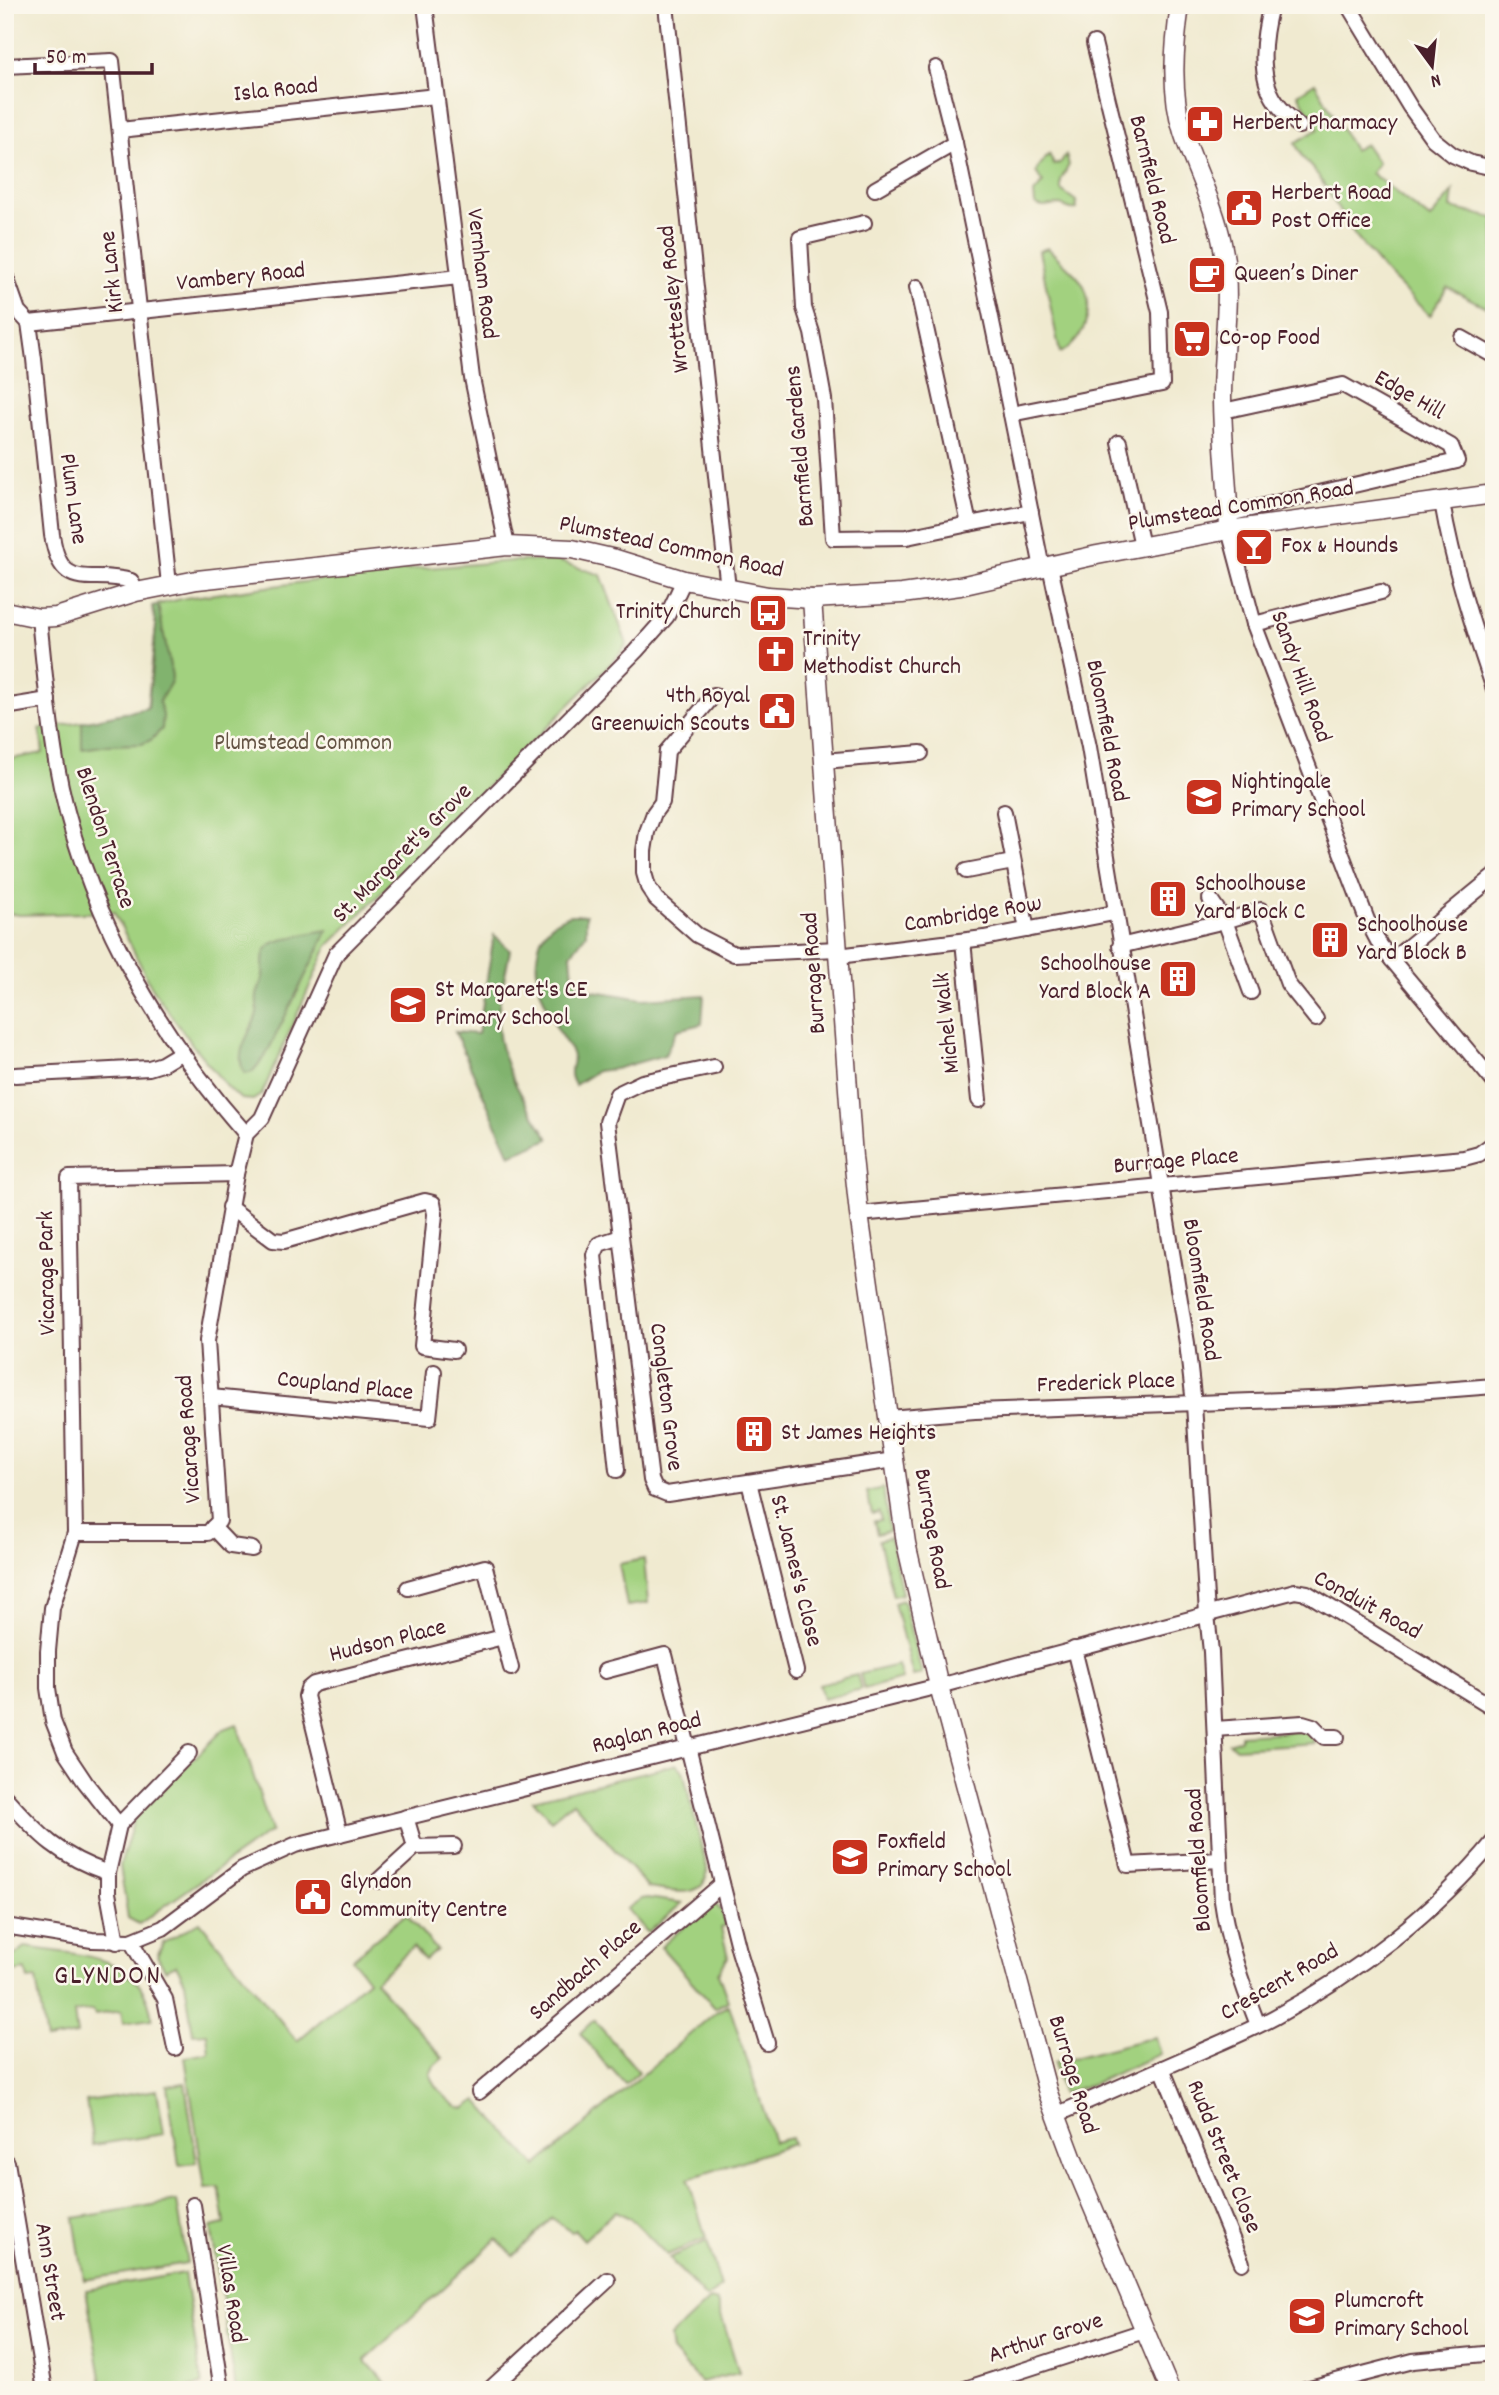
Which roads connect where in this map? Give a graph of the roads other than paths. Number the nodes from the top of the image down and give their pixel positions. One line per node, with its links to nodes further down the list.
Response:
1 (425, 5): 9 (street, Vernham Road)
2 (666, 5): 36 (street, Wrottesley Road)
3 (1180, 5): 23 (street)
4 (1271, 5): 10 (street)
5 (1348, 5): 13 (street)
6 (1094, 43): 24 (street, Barnfield Road)
7 (5, 66): 11 (street, Kirk Lane)
8 (936, 68): 12 (street)
9 (436, 96): 11 (street, Isla Road); 17 (street, Vernham Road)
10 (1299, 126)
11 (120, 130): 19 (street, Kirk Lane)
12 (955, 143): 14 (street); 24 (street)
13 (1494, 168)
14 (875, 189)
15 (864, 223): 30 (street, Barnfield Gardens)
16 (5, 274): 20 (street, Plum Lane)
17 (459, 277): 19 (street, Vambery Road); 31 (street, Vernham Road)
18 (917, 287): 30 (street)
19 (140, 311): 20 (street, Vambery Road); 35 (street, Kirk Lane)
20 (29, 323): 37 (street, Plum Lane)
21 (1462, 338): 22 (street)
22 (1494, 356)
23 (1223, 411): 29 (street); 29 (street, Edge Hill)
24 (1011, 414): 28 (street)
25 (1119, 442): 32 (street)
26 (1494, 494): 27 (street, Plumstead Common Road)
27 (1442, 502): 29 (street, Plumstead Common Road); 43 (street)
28 (1031, 512): 30 (street, Barnfield Gardens); 33 (street)
29 (1229, 522): 32 (street, Plumstead Common Road); 42 (street, Sandy Hill Road)
30 (969, 524)
31 (507, 545): 34 (street, Plumstead Common Road); 35 (street, Plumstead Common Road)
32 (1142, 547): 33 (street, Plumstead Common Road)
33 (1046, 567): 39 (street, Plumstead Common Road); 54 (street, Bloomfield Road)
34 (684, 580): 36 (street, Plumstead Common Road); 68 (street, St. Margaret's Grove)
35 (169, 584): 37 (street, Plumstead Common Road)
36 (728, 589): 39 (street, Plumstead Common Road)
37 (136, 592): 41 (street, Plumstead Common Road)
38 (1381, 593): 42 (street)
39 (812, 599): 48 (street, Burrage Road)
40 (5, 611): 41 (street, Plumstead Common Road)
41 (39, 618): 45 (street, Blendon Terrace)
42 (1254, 624): 60 (street, Sandy Hill Road)
43 (1494, 689)
44 (714, 695): 59 (street, Cambridge Row)
45 (48, 700): 46 (street); 63 (street, Blendon Terrace)
46 (5, 707)
47 (921, 753): 48 (street)
48 (823, 761): 59 (street, Burrage Road)
49 (1004, 812): 50 (street)
50 (1013, 862): 51 (street); 56 (street)
51 (966, 871)
52 (1492, 878): 60 (street)
53 (1210, 899): 55 (street)
54 (1114, 913): 56 (street, Cambridge Row); 58 (street, Bloomfield Road)
55 (1224, 921): 58 (street); 61 (street); 62 (street)
56 (1027, 930): 57 (street, Cambridge Row)
57 (963, 941): 59 (street, Cambridge Row); 67 (street, Michel Walk)
58 (1120, 946): 71 (street, Bloomfield Road)
59 (838, 953): 73 (street, Burrage Road)
60 (1392, 960): 66 (street, Sandy Hill Road)
61 (1251, 992)
62 (1316, 1019)
63 (181, 1052): 65 (street); 68 (street, Blendon Terrace)
64 (714, 1068): 74 (street, Congleton Grove)
65 (15, 1075)
66 (1494, 1082)
67 (979, 1100)
68 (246, 1134): 70 (street, St. Margaret's Grove)
69 (1494, 1143): 71 (street, Burrage Place)
70 (236, 1174): 72 (street, St. Margaret's Grove); 85 (street, Vicarage Park)
71 (1161, 1186): 73 (street, Burrage Place); 79 (street, Bloomfield Road)
72 (229, 1207): 75 (street); 78 (street, Vicarage Road)
73 (859, 1214): 80 (street, Burrage Road)
74 (621, 1237): 82 (street); 83 (street, Congleton Grove)
75 (454, 1350)
76 (434, 1372): 78 (street, Coupland Place)
77 (1494, 1386): 79 (street, Frederick Place)
78 (211, 1397): 84 (street, Vicarage Road)
79 (1194, 1404): 80 (street, Frederick Place); 88 (street, Bloomfield Road)
80 (888, 1418): 81 (street, Burrage Road)
81 (894, 1460): 83 (street, Congleton Grove); 94 (street, Burrage Road)
82 (617, 1470)
83 (749, 1482): 93 (street, St. James's Close)
84 (213, 1527): 85 (street, Vicarage Road); 86 (street)
85 (75, 1533): 102 (street)
86 (252, 1549)
87 (408, 1588): 89 (street, Hudson Place)
88 (1207, 1614): 90 (street, Raglan Road); 95 (street, Conduit Road); 96 (street, Bloomfield Road)
89 (503, 1637): 91 (street, Hudson Place); 103 (street, Hudson Place)
90 (1074, 1649): 94 (street, Raglan Road); 107 (street)
91 (511, 1668)
92 (606, 1671): 98 (street)
93 (796, 1671)
94 (939, 1686): 98 (street, Raglan Road); 118 (street, Burrage Road)
95 (1494, 1708)
96 (1215, 1729): 97 (street); 107 (street, Bloomfield Road)
97 (1337, 1737)
98 (688, 1747): 101 (street, Raglan Road); 110 (street)
99 (189, 1753): 102 (street)
100 (5, 1797): 108 (street)
101 (406, 1817): 103 (street, Raglan Road); 106 (street)
102 (119, 1825): 108 (street)
103 (340, 1833): 112 (street, Raglan Road)
104 (1494, 1841): 113 (street, Crescent Road)
105 (454, 1846): 106 (street)
106 (415, 1847): 109 (street)
107 (1220, 1860): 113 (street, Bloomfield Road)
108 (108, 1873): 112 (street)
109 (378, 1881)
110 (722, 1884): 114 (street); 117 (street, Sandbach Place)
111 (5, 1926): 112 (street)
112 (124, 1942): 115 (street)
113 (1258, 2025): 116 (street, Crescent Road)
114 (766, 2043)
115 (175, 2048)
116 (1162, 2068): 118 (street, Crescent Road); 121 (street, Rudd Street Close)
117 (479, 2092)
118 (1056, 2115): 123 (street, Burrage Road)
119 (7, 2162): 125 (street, Ann Street)
120 (193, 2205): 126 (street, Villas Road)
121 (1242, 2263)
122 (608, 2280): 127 (street)
123 (1144, 2331): 128 (street, Arthur Grove); 129 (street, Burrage Road)
124 (1494, 2353): 130 (street)
125 (45, 2390)
126 (222, 2390)
127 (489, 2390)
128 (962, 2390)
129 (1170, 2390)
130 (1302, 2390)

